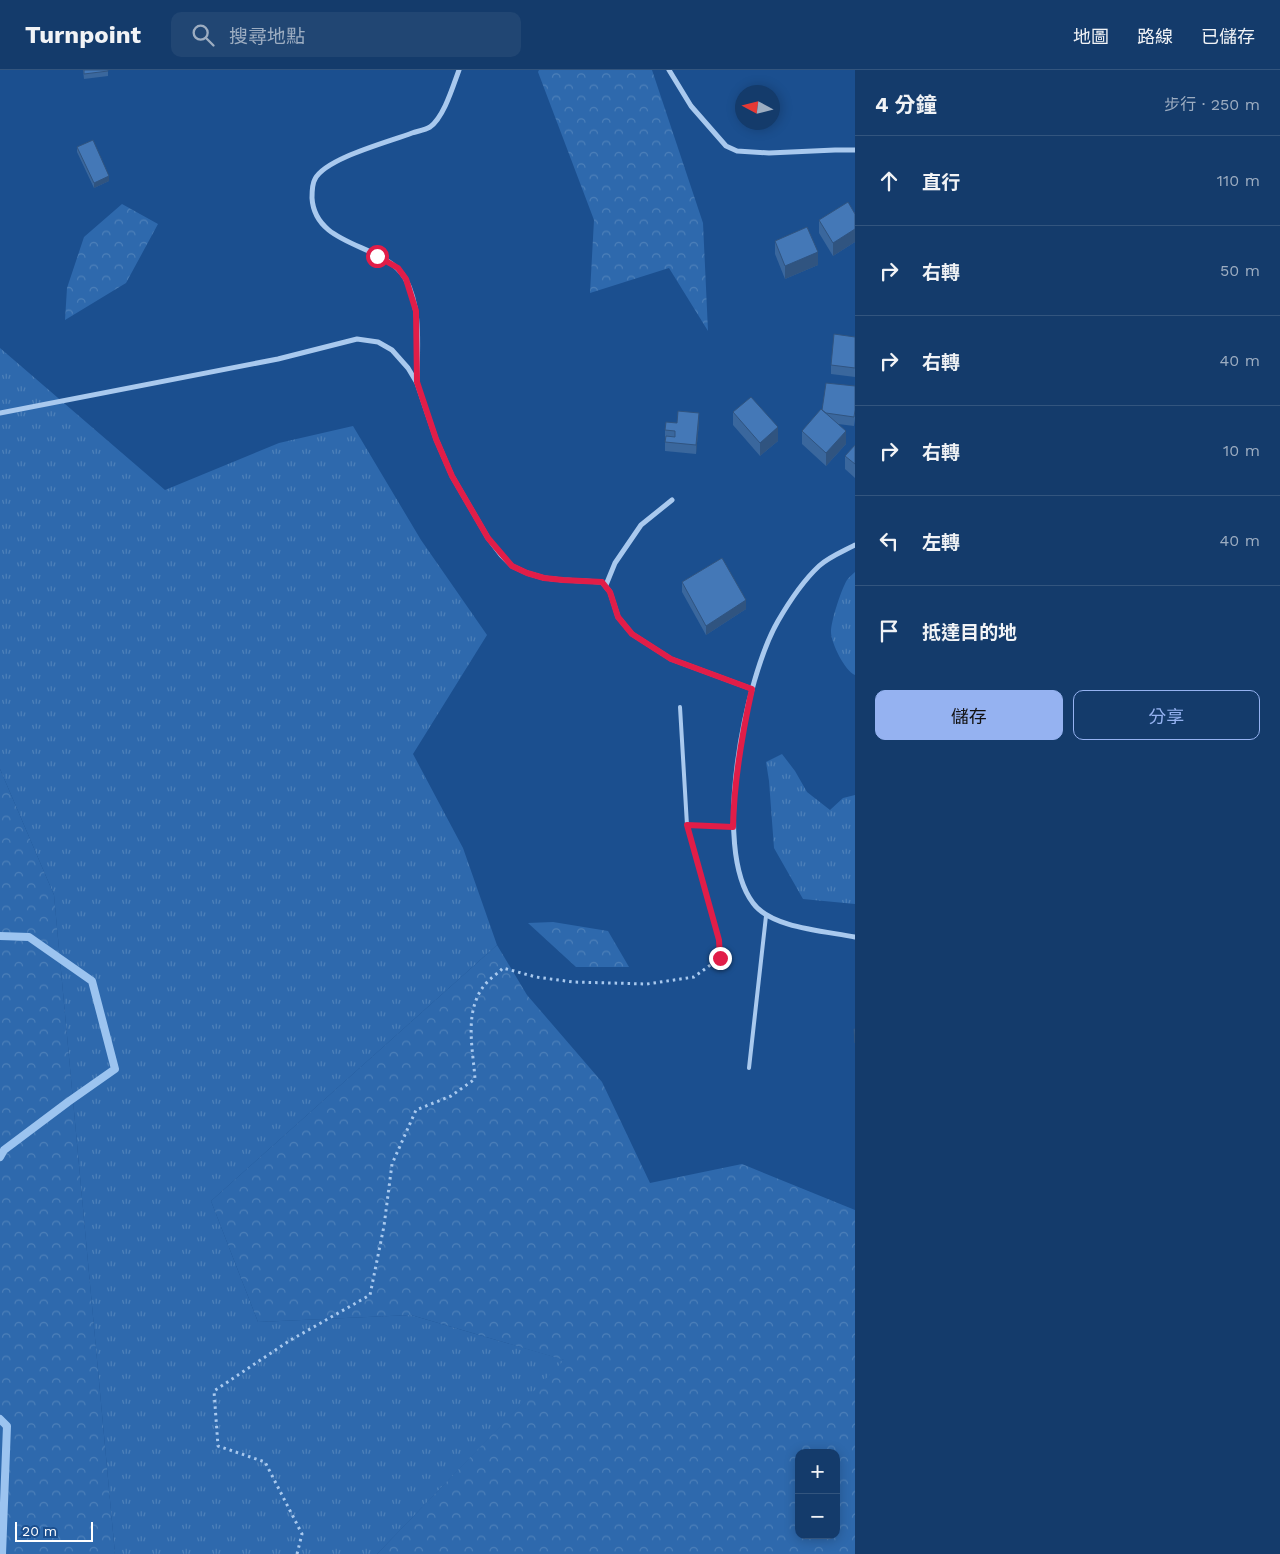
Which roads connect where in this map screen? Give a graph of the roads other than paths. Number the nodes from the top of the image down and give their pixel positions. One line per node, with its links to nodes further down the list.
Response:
1 (459, 70): 4 (street)
2 (669, 70): 3 (street)
3 (855, 150)
4 (417, 382): 5 (street); 8 (street)
5 (0, 412)
6 (672, 500): 8 (street)
7 (855, 545): 9 (street)
8 (606, 585): 9 (street)
9 (752, 689): 12 (street)
10 (680, 706): 11 (lane)
11 (687, 825): 12 (lane); 15 (lane)
12 (733, 827): 13 (street)
13 (766, 916): 14 (street); 16 (lane)
14 (855, 937)
15 (719, 940)
16 (749, 1068)

